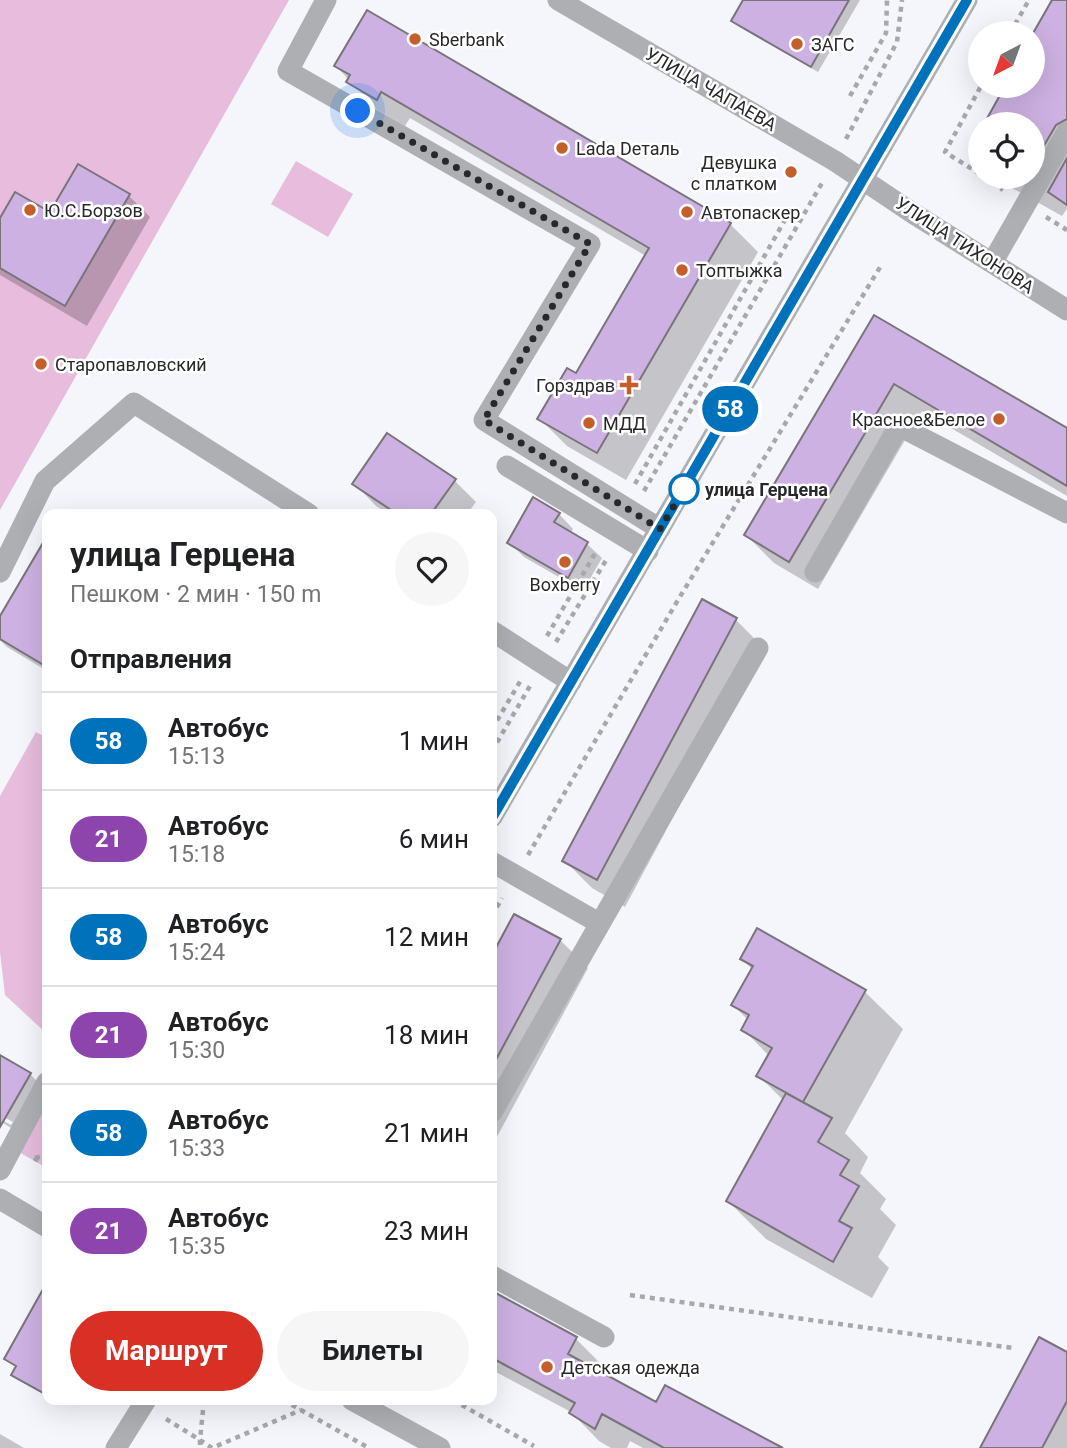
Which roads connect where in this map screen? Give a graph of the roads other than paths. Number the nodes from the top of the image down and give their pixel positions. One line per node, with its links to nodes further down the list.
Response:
1 (327, 0): 11 (street)
2 (558, 0): 5 (street, УЛИЦА ЧАПАЕВА)
3 (967, 0): 5 (street)
4 (1067, 132): 6 (street)
5 (864, 179): 6 (street, УЛИЦА ТИХОНОВА); 11 (street)
6 (992, 263): 7 (street, УЛИЦА ТИХОНОВА)
7 (1067, 310)
8 (507, 466): 12 (street)
9 (301, 509): 13 (street)
10 (1067, 513): 14 (street)
11 (660, 529): 12 (street)
12 (648, 551): 17 (street)
13 (0, 572)
14 (815, 572)
15 (497, 634): 17 (street)
16 (758, 648): 20 (street)
17 (571, 682): 18 (street)
18 (497, 808)
19 (497, 865): 20 (street)
20 (599, 923): 22 (street)
21 (42, 1091): 23 (street)
22 (497, 1103)
23 (0, 1170)
24 (0, 1199): 25 (street)
25 (42, 1224)
26 (497, 1279): 27 (street)
27 (604, 1337)
28 (361, 1405): 31 (street)
29 (152, 1407): 30 (street)
30 (116, 1448)
31 (440, 1448)

